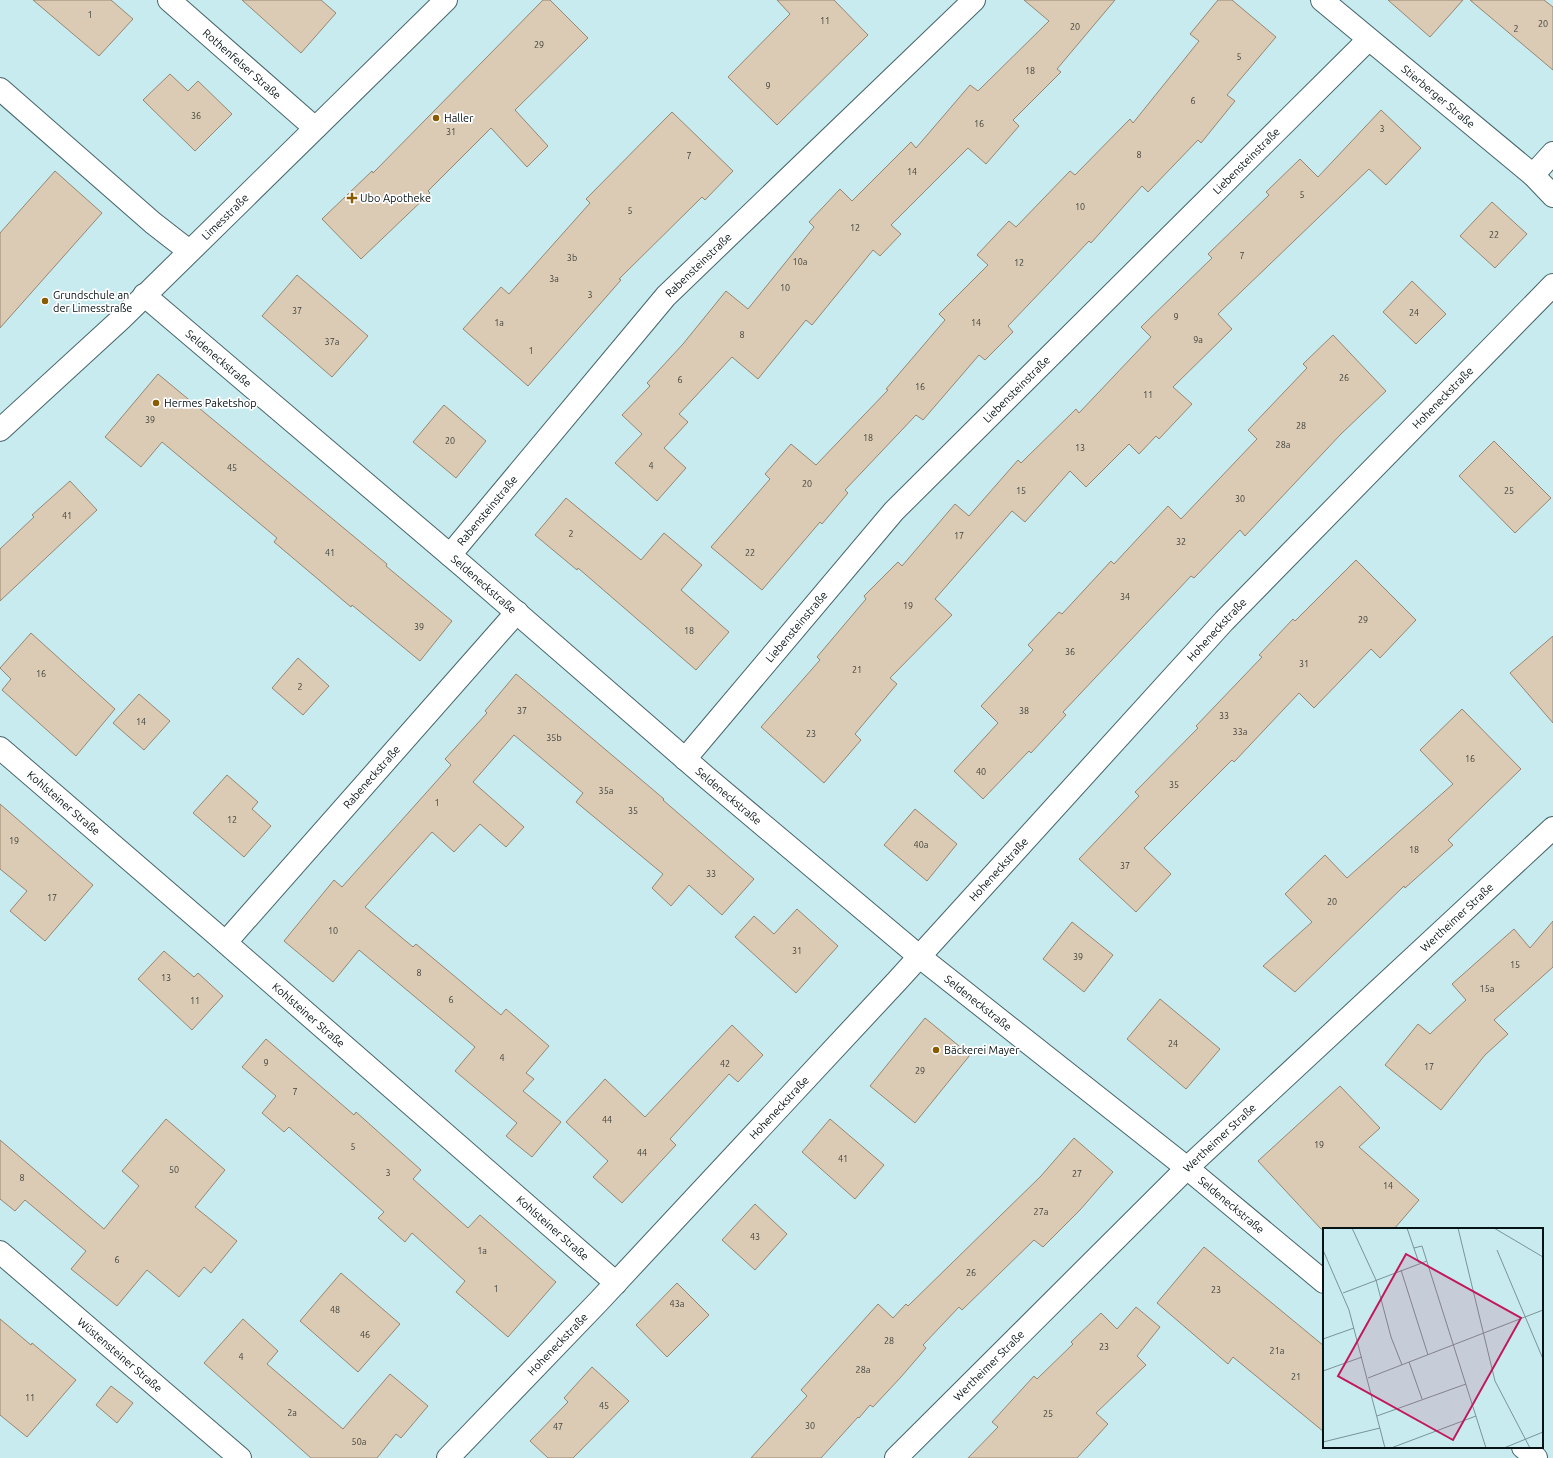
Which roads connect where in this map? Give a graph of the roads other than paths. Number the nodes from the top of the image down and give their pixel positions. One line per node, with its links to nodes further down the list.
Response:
1 (169, 0): 7 (street, Rothenfelser Straße)
2 (446, 0): 7 (street, Limesstraße)
3 (974, 0): 15 (street, Rabensteinstraße)
4 (1322, 0): 5 (street, Stierberger Straße)
5 (1368, 40): 9 (street, Stierberger Straße); 18 (street, Liebensteinstraße)
6 (0, 89): 11 (street)
7 (315, 128): 11 (street, Limesstraße)
8 (1553, 153): 9 (street)
9 (1534, 175): 10 (street, Stierberger Straße)
10 (1553, 196)
11 (189, 251): 13 (street, Limesstraße)
12 (1553, 285): 21 (street, Hoheneckstraße)
13 (144, 295): 14 (street, Limesstraße); 15 (street, Seldeneckstraße)
14 (0, 430)
15 (450, 555): 16 (street, Seldeneckstraße)
16 (517, 612): 18 (street, Seldeneckstraße); 20 (street, Rabeneckstraße)
17 (0, 748): 20 (street, Kohlsteiner Straße)
18 (685, 759): 21 (street, Seldeneckstraße)
19 (1553, 828): 22 (street, Wertheimer Straße)
20 (226, 942): 25 (street, Kohlsteiner Straße)
21 (920, 957): 22 (street, Seldeneckstraße); 25 (street, Hoheneckstraße)
22 (1187, 1168): 24 (street, Seldeneckstraße); 29 (street, Wertheimer Straße)
23 (0, 1252): 27 (street, Wüstensteiner Straße)
24 (1323, 1281)
25 (616, 1283): 28 (street, Hoheneckstraße)
26 (1524, 1448): 30 (street)
27 (240, 1458)
28 (448, 1458)
29 (896, 1458)
30 (1536, 1458)

